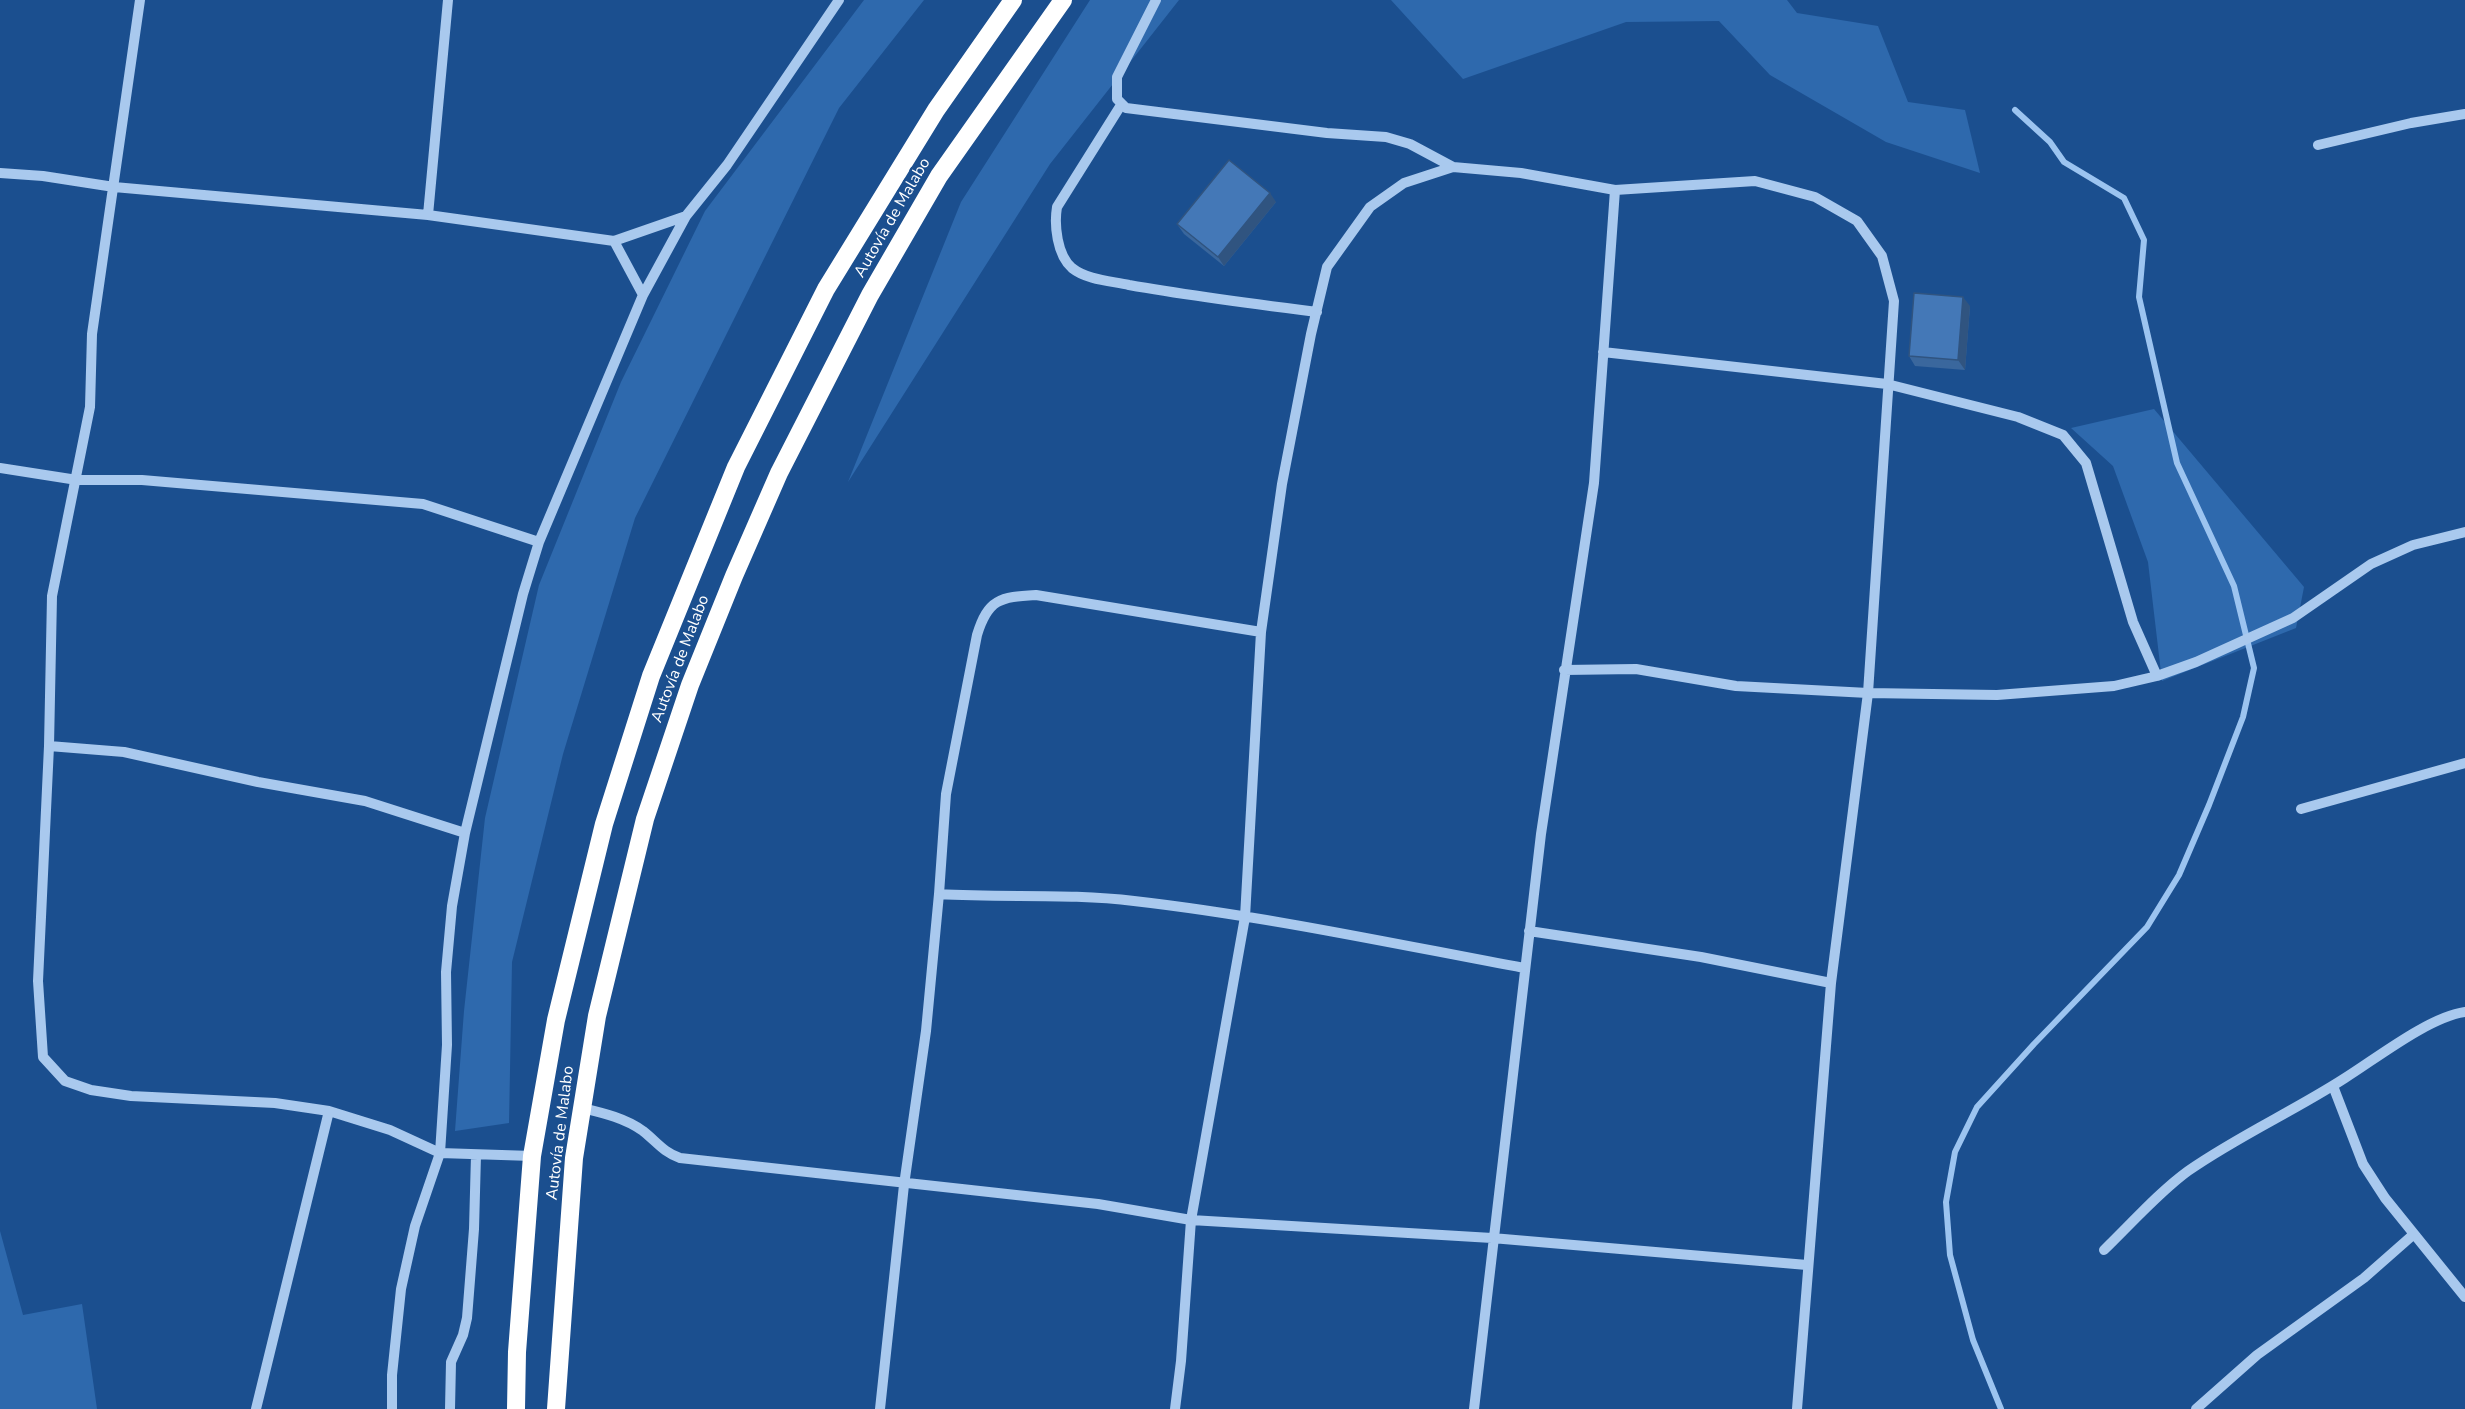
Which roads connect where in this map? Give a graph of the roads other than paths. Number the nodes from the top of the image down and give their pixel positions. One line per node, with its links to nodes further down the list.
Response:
1 (140, 0): 12 (street)
2 (448, 0): 14 (street)
3 (839, 0): 15 (street)
4 (1013, 0): 44 (highway, Autovía de Malabo)
5 (1063, 0): 40 (highway, Autovía de Malabo)
6 (1156, 0): 7 (street)
7 (1121, 105): 10 (street); 18 (street)
8 (2465, 114): 9 (street)
9 (2318, 145)
10 (1453, 167): 13 (street); 18 (street)
11 (0, 172): 12 (street)
12 (114, 187): 14 (street); 22 (street)
13 (1615, 190): 19 (street); 20 (street)
14 (428, 214): 16 (street)
15 (686, 216): 16 (street); 17 (street)
16 (614, 242): 17 (street)
17 (643, 295): 24 (street)
18 (1317, 312): 25 (street)
19 (1603, 352): 20 (street); 26 (street)
20 (1887, 384): 27 (street); 28 (street)
21 (0, 468): 22 (street)
22 (77, 480): 24 (street); 29 (street)
23 (2465, 532): 27 (street)
24 (539, 542): 32 (street)
25 (1261, 632): 33 (street); 34 (street)
26 (1564, 670): 28 (street); 35 (street)
27 (2157, 676): 28 (street)
28 (1868, 693): 37 (street)
29 (49, 746): 32 (street); 41 (street)
30 (2465, 763): 31 (street)
31 (2301, 809)
32 (465, 833): 42 (street)
33 (939, 894): 34 (street); 45 (street)
34 (1245, 917): 36 (street); 46 (street)
35 (1529, 931): 36 (street); 37 (street)
36 (1524, 968): 48 (street)
37 (1831, 983): 50 (street)
38 (2465, 1012): 39 (street)
39 (2333, 1086): 47 (street); 49 (street)
40 (582, 1108): 45 (street); 56 (highway, Autovía de Malabo)
41 (329, 1111): 42 (street); 52 (street)
42 (440, 1153): 43 (street); 53 (street)
43 (476, 1155): 44 (street); 54 (street)
44 (532, 1156): 55 (highway, Autovía de Malabo)
45 (904, 1185): 46 (street); 57 (street)
46 (1191, 1220): 48 (street); 58 (street)
47 (2414, 1234): 51 (street); 61 (street)
48 (1492, 1238): 50 (street); 59 (street)
49 (2104, 1250)
50 (1807, 1265): 60 (street)
51 (2465, 1297)
52 (256, 1409)
53 (392, 1409)
54 (450, 1409)
55 (516, 1409)
56 (556, 1409)
57 (880, 1409)
58 (1175, 1409)
59 (1474, 1409)
60 (1797, 1409)
61 (2196, 1409)

